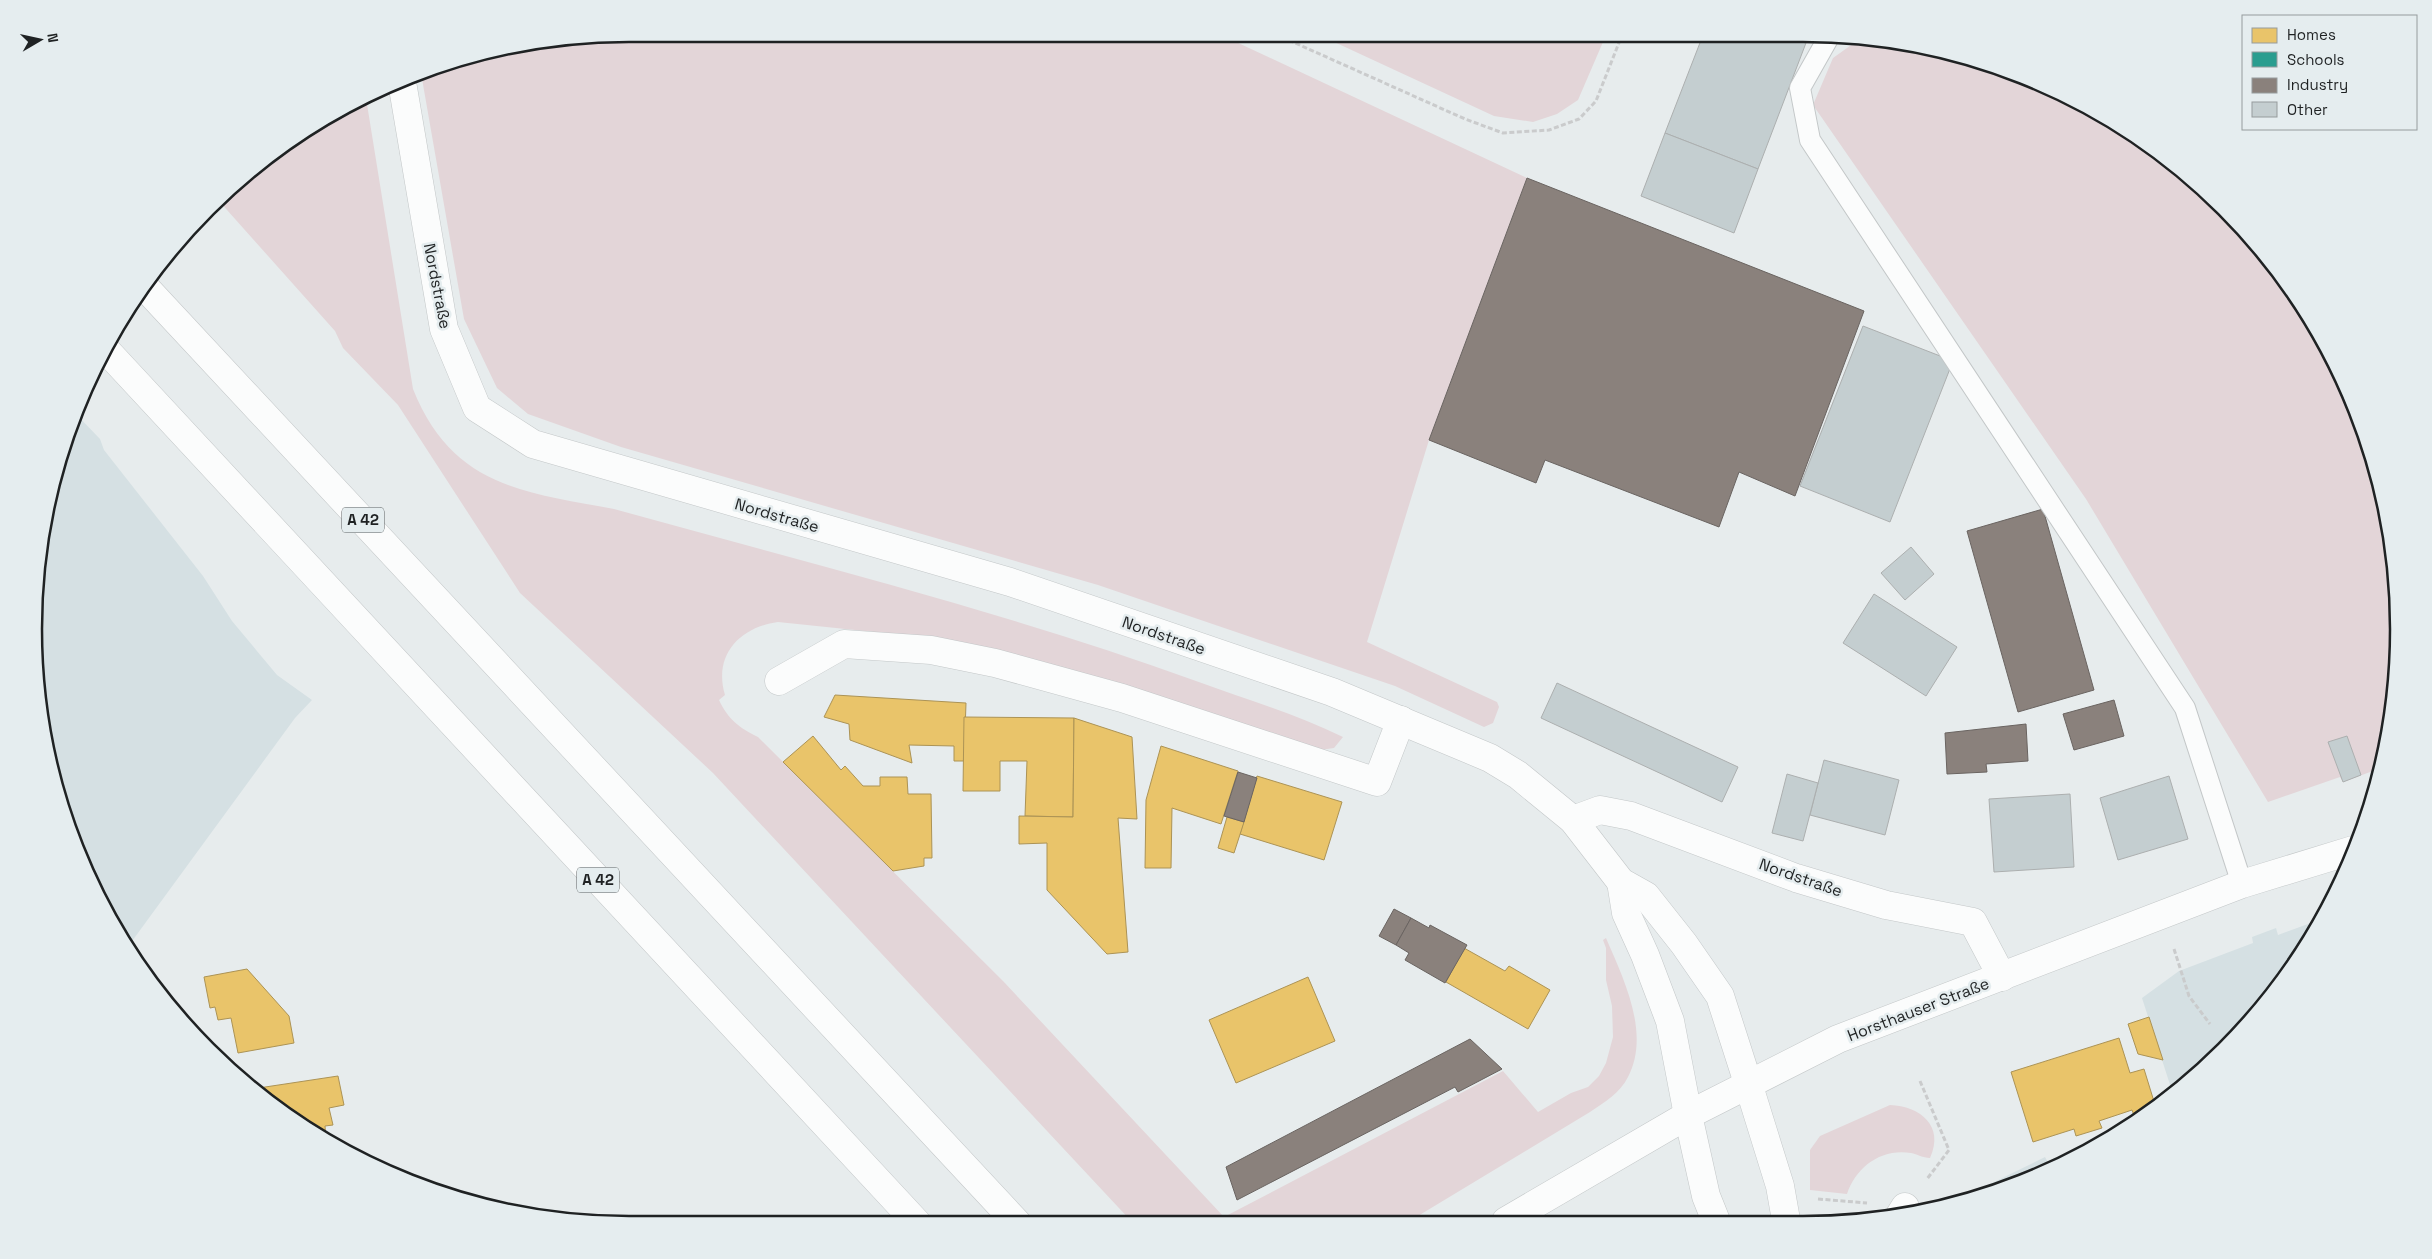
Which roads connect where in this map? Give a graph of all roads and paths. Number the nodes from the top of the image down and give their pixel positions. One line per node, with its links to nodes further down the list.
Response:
1 (1293, 42): 2 (path)
2 (1619, 42)
3 (1825, 43): 12 (lane)
4 (403, 88): 8 (main road, Nordstraße)
5 (149, 292): 23 (main road, A 42)
6 (111, 355): 22 (main road, A 42)
7 (779, 680): 8 (main road)
8 (1401, 720): 9 (main road, Nordstraße)
9 (1574, 820): 11 (main road, Nordstraße); 14 (main road, Nordstraße)
10 (2346, 852): 12 (main road, Horsthauser Straße)
11 (1621, 882): 17 (main road, Nordstraße); 18 (main road, Nordstraße)
12 (2242, 884): 14 (main road, Horsthauser Straße)
13 (2173, 946): 15 (path)
14 (2002, 977): 17 (main road, Horsthauser Straße)
15 (2210, 1024)
16 (1920, 1081): 20 (path)
17 (1748, 1084): 18 (main road, Horsthauser Straße); 26 (main road, Nordstraße)
18 (1688, 1115): 24 (main road, Horsthauser Straße); 25 (main road, Nordstraße)
19 (1813, 1198): 21 (path)
20 (1906, 1207)
21 (1890, 1209)
22 (910, 1216)
23 (1011, 1216)
24 (1515, 1216)
25 (1714, 1216)
26 (1785, 1216)

